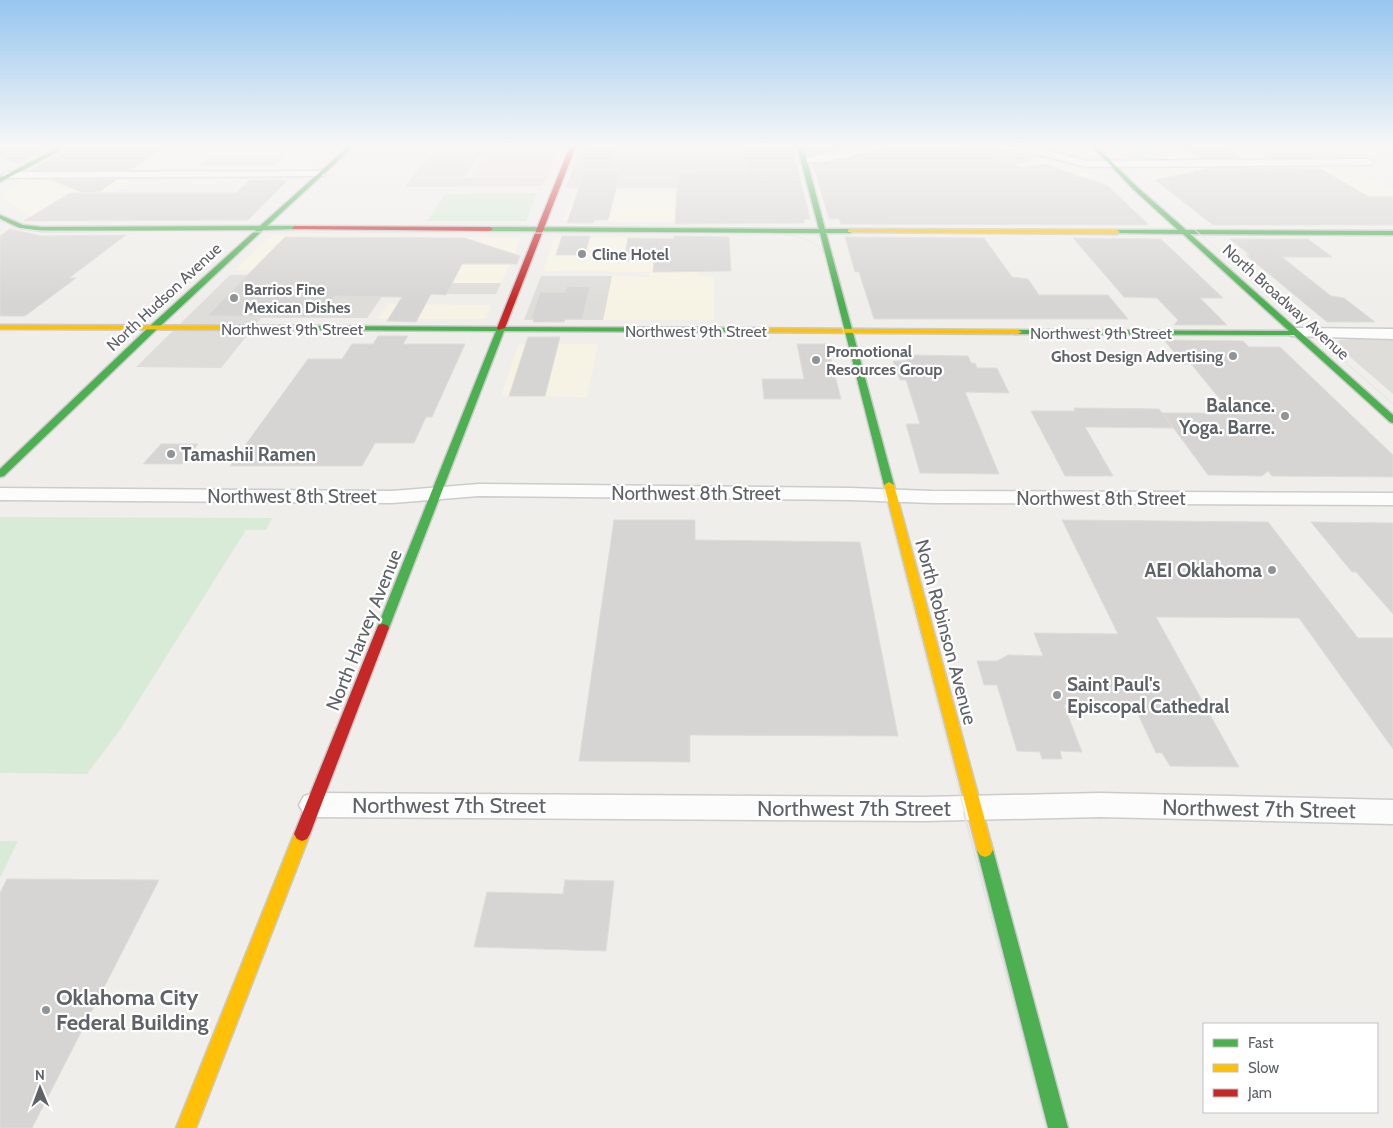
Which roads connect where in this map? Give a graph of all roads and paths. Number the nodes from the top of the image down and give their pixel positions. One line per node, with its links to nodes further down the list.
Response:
1 (294, 199): 8 (street, North Hudson Avenue)
2 (553, 199): 9 (street, North Harvey Avenue)
3 (814, 199): 11 (street, North Robinson Avenue)
4 (1147, 199): 12 (street, North Broadway Avenue)
5 (0, 210): 7 (street)
6 (0, 217): 7 (street)
7 (13, 224): 8 (street)
8 (262, 228): 9 (street); 16 (street, North Hudson Avenue)
9 (542, 229): 10 (street); 17 (street, North Harvey Avenue)
10 (749, 230): 11 (street); 14 (street)
11 (823, 230): 12 (street); 14 (street, North Robinson Avenue)
12 (1185, 232): 13 (street); 19 (street, North Broadway Avenue)
13 (1391, 233)
14 (828, 254): 18 (street, North Robinson Avenue)
15 (0, 327): 16 (street, Northwest 9th Street)
16 (153, 328): 17 (street, Northwest 9th Street); 22 (street, North Hudson Avenue)
17 (502, 330): 18 (street, Northwest 9th Street); 23 (street, North Harvey Avenue)
18 (849, 332): 19 (street, Northwest 9th Street); 25 (street, North Robinson Avenue)
19 (1297, 334): 20 (street, Northwest 9th Street); 21 (street, North Broadway Avenue)
20 (1393, 334)
21 (1393, 420)
22 (0, 474)
23 (438, 493): 24 (street, Northwest 8th Street); 25 (street, Northwest 8th Street); 27 (street, North Harvey Avenue)
24 (0, 494)
25 (892, 496): 26 (street, Northwest 8th Street); 28 (street, North Robinson Avenue)
26 (1393, 500)
27 (314, 805): 28 (street, Northwest 7th Street); 30 (street, North Harvey Avenue)
28 (974, 807): 29 (street, Northwest 7th Street); 31 (street, North Robinson Avenue)
29 (1393, 812)
30 (186, 1128)
31 (1058, 1128)

